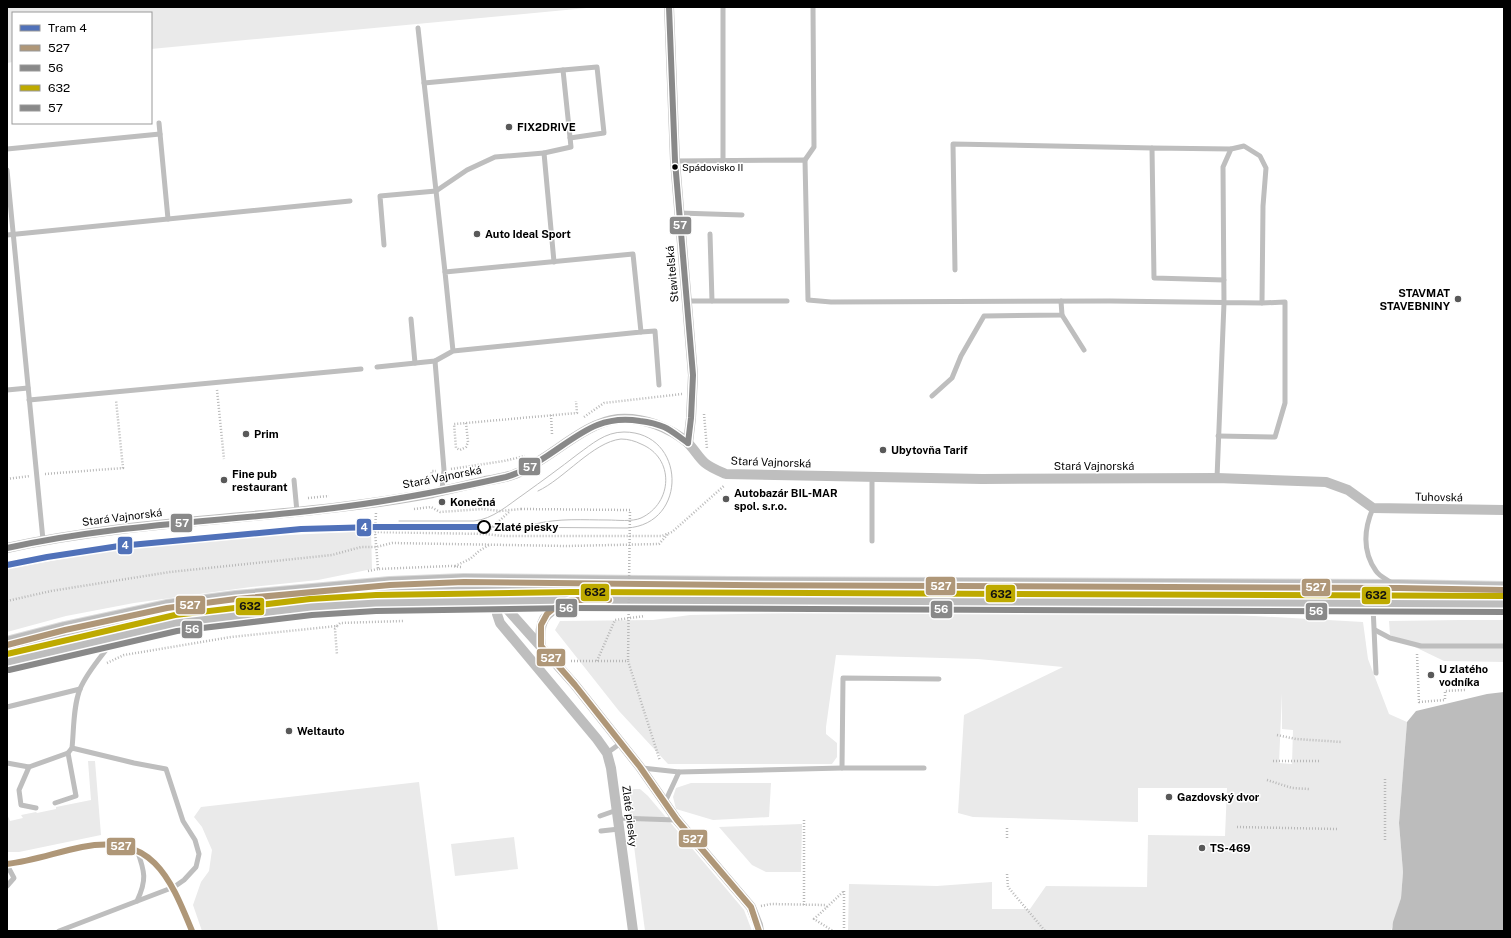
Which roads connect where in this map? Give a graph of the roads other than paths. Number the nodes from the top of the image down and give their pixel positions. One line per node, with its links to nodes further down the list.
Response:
1 (669, 7): 16 (street, Staviteľská)
2 (723, 7): 14 (lane)
3 (813, 7): 15 (lane)
4 (418, 28): 6 (lane)
5 (563, 70): 6 (lane); 9 (lane); 9 (lane)
6 (424, 83): 18 (lane)
7 (159, 123): 8 (lane)
8 (160, 134): 11 (lane); 22 (lane)
9 (570, 138): 13 (lane)
10 (1152, 148): 12 (lane); 28 (lane); 30 (lane)
11 (7, 149)
12 (1231, 149): 30 (lane); 36 (lane)
13 (544, 153): 18 (lane); 27 (lane)
14 (723, 160): 15 (lane); 16 (lane)
15 (805, 160): 34 (lane)
16 (675, 161): 20 (street, Staviteľská)
17 (7, 170): 23 (lane)
18 (436, 191): 26 (lane); 29 (lane)
19 (350, 201): 22 (lane)
20 (679, 213): 21 (lane); 31 (street, Staviteľská)
21 (742, 215)
22 (168, 219): 23 (lane)
23 (13, 234): 25 (lane); 47 (lane)
24 (710, 234): 32 (lane)
25 (7, 235)
26 (384, 245)
27 (554, 262): 29 (lane); 39 (lane)
28 (955, 270)
29 (445, 272): 41 (lane)
30 (1224, 280): 35 (lane)
31 (686, 301): 32 (lane); 52 (street, Staviteľská)
32 (712, 301): 33 (lane)
33 (787, 301)
34 (1061, 301): 35 (lane); 37 (lane)
35 (1224, 303): 36 (lane); 51 (lane)
36 (1262, 303): 51 (lane)
37 (1062, 315): 40 (lane); 49 (lane)
38 (411, 319): 43 (lane)
39 (641, 332): 41 (lane); 46 (lane)
40 (1084, 350)
41 (453, 351): 42 (lane)
42 (435, 361): 43 (lane); 56 (lane)
43 (415, 363): 44 (lane)
44 (376, 367)
45 (361, 368): 50 (lane)
46 (659, 385)
47 (28, 388): 48 (lane); 50 (lane)
48 (7, 390)
49 (932, 396)
50 (29, 400): 60 (lane)
51 (1218, 436): 54 (lane)
52 (688, 443): 53 (street, Stará Vajnorská); 56 (street, Stará Vajnorská)
53 (872, 477): 54 (street, Stará Vajnorská); 61 (lane)
54 (1217, 478): 57 (street, Stará Vajnorská)
55 (294, 480): 59 (lane)
56 (442, 490): 59 (street, Stará Vajnorská)
57 (1373, 508): 58 (street, Tuhovská); 65 (lane)
58 (1504, 510)
59 (297, 512): 60 (street, Stará Vajnorská)
60 (43, 540): 62 (street, Stará Vajnorská)
61 (872, 541)
62 (7, 548)
63 (466, 575): 64 (main road); 68 (street, Zlaté piesky); 73 (main road)
64 (550, 583): 65 (main road); 68 (street)
65 (1399, 588): 66 (main road)
66 (1504, 590)
67 (571, 600): 68 (main road); 69 (main road); 74 (street)
68 (500, 601): 72 (main road); 74 (street, Zlaté piesky); 84 (street, Zlaté piesky)
69 (1372, 603): 70 (main road); 71 (lane)
70 (1504, 604)
71 (1375, 630): 75 (lane); 77 (lane)
72 (116, 636): 76 (main road); 79 (lane)
73 (7, 644)
74 (541, 646): 81 (street, Zlaté piesky)
75 (1504, 646)
76 (7, 662)
77 (1376, 673)
78 (939, 679): 88 (lane)
79 (80, 689): 80 (lane); 82 (lane)
80 (7, 707)
81 (620, 743): 84 (lane); 87 (street, Zlaté piesky)
82 (72, 748): 83 (lane); 102 (lane)
83 (68, 753): 86 (lane); 91 (lane)
84 (606, 753): 94 (street, Zlaté piesky)
85 (7, 763): 86 (lane)
86 (29, 767): 93 (lane)
87 (640, 767): 90 (lane); 92 (street, Zlaté piesky)
88 (842, 768): 89 (lane); 90 (lane)
89 (924, 768)
90 (679, 772): 92 (lane)
91 (55, 803)
92 (665, 803): 96 (street, Zlaté piesky)
93 (36, 808)
94 (617, 814): 95 (lane); 96 (lane); 97 (street, Zlaté piesky)
95 (600, 816)
96 (677, 820): 107 (street, Zlaté piesky)
97 (619, 828): 98 (lane); 104 (street, Zlaté piesky)
98 (601, 830)
99 (137, 850): 100 (lane); 102 (lane); 103 (lane)
100 (7, 865): 101 (lane)
101 (7, 886)
102 (174, 887): 103 (lane); 106 (lane)
103 (137, 901): 105 (lane)
104 (631, 928)
105 (59, 931)
106 (192, 931)
107 (759, 931)

